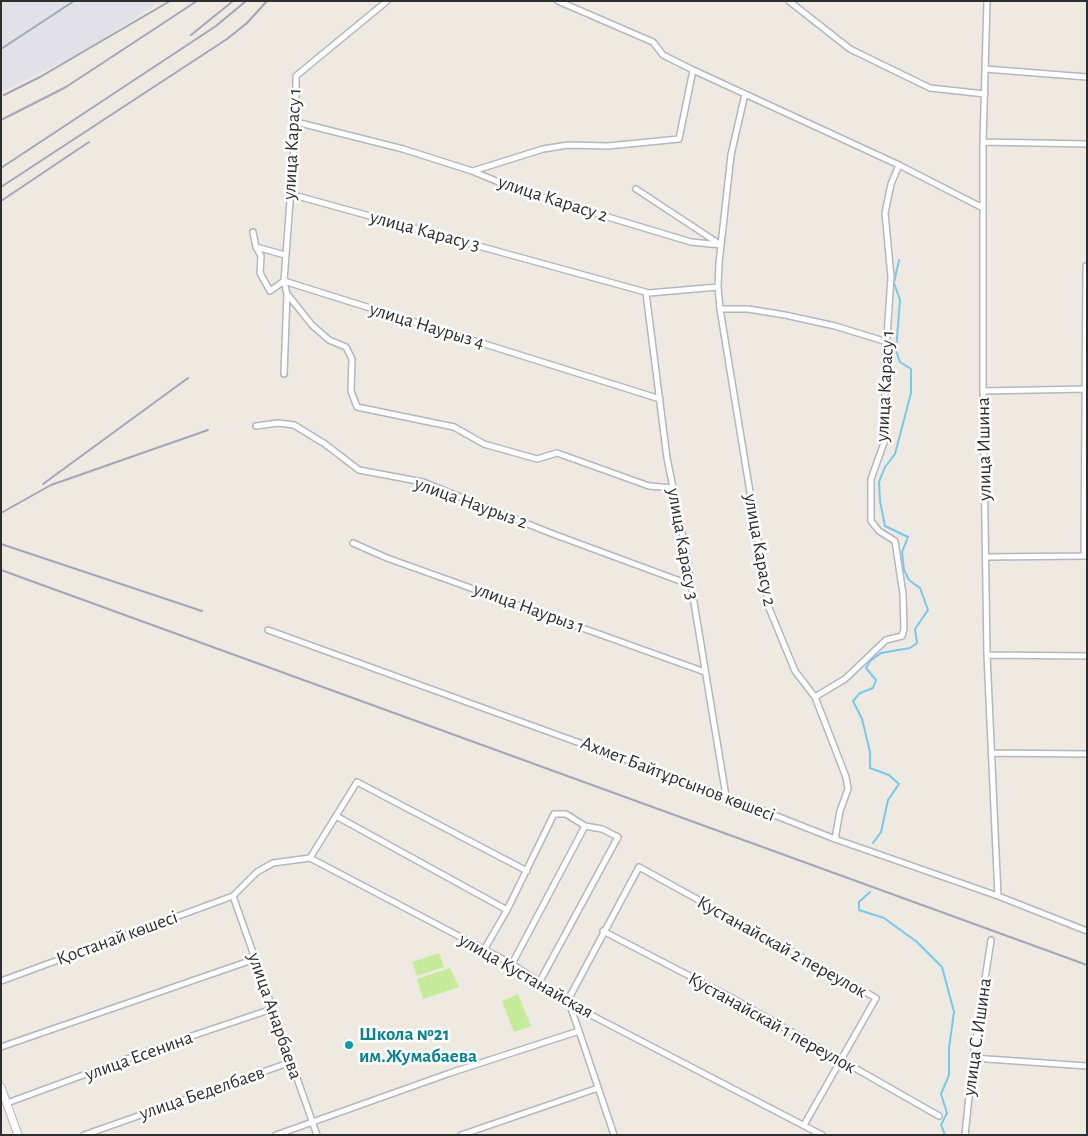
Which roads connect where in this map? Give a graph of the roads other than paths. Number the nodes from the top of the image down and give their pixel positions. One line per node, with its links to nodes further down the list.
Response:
1 (387, 1): 10 (street, улица Карасу 1)
2 (558, 1): 6 (street)
3 (789, 1): 9 (street)
4 (988, 1): 5 (street, улица Ишина)
5 (985, 69): 7 (street); 9 (street, улица Ишина)
6 (693, 70): 8 (street); 14 (street, улица Карасу 2)
7 (1087, 77)
8 (745, 94): 13 (street); 19 (street, улица Карасу 2)
9 (985, 94): 11 (street, улица Ишина)
10 (296, 122): 14 (street, улица Карасу 2); 16 (street, улица Карасу 1)
11 (983, 142): 12 (street); 17 (street, улица Ишина)
12 (1087, 144)
13 (899, 165): 17 (street); 28 (street, улица Карасу 1)
14 (472, 171): 19 (street, улица Карасу 2)
15 (636, 189): 19 (street)
16 (290, 194): 21 (street, улица Карасу 1); 25 (street, улица Карасу 3)
17 (983, 208): 31 (street, улица Ишина)
18 (252, 232): 20 (street)
19 (721, 245): 24 (street, улица Карасу 2)
20 (256, 247): 21 (street); 23 (street)
21 (285, 256): 23 (street, улица Карасу 1)
22 (1086, 266): 30 (street)
23 (284, 281): 26 (street); 32 (street, улица Наурыз 4)
24 (718, 287): 25 (street, улица Карасу 3); 27 (street, улица Карасу 2)
25 (646, 292): 32 (street, улица Карасу 3)
26 (287, 294): 29 (street); 34 (street)
27 (720, 309): 28 (street); 43 (street, улица Карасу 2)
28 (887, 342): 43 (street, улица Карасу 1)
29 (284, 374)
30 (1086, 389): 31 (street); 36 (street)
31 (983, 390): 37 (street, улица Ишина)
32 (660, 399): 34 (street, улица Карасу 3)
33 (256, 426): 38 (street, улица Наурыз 2)
34 (674, 488): 38 (street, улица Карасу 3)
35 (353, 543): 42 (street, улица Наурыз 1)
36 (1085, 556): 37 (street)
37 (986, 557): 40 (street, улица Ишина)
38 (691, 585): 42 (street, улица Карасу 3)
39 (268, 630): 46 (street, Ахмет Байтұрсынов көшесі)
40 (987, 655): 41 (street); 44 (street, улица Ишина)
41 (1087, 656)
42 (705, 672): 46 (street, улица Карасу 3)
43 (815, 697): 49 (street, улица Карасу 2)
44 (991, 752): 45 (street); 53 (street, улица Ишина)
45 (1087, 754)
46 (726, 796): 49 (street, Ахмет Байтұрсынов көшесі)
47 (336, 816): 50 (street); 51 (street); 54 (street)
48 (586, 826): 51 (street); 60 (street); 62 (street)
49 (835, 839): 53 (street, Ахмет Байтұрсынов көшесі)
50 (310, 858): 52 (street); 58 (street, улица Кустанайская)
51 (527, 871): 54 (street)
52 (233, 896): 59 (street, улица Анарбаева); 61 (street, Қостанай көшесі)
53 (998, 896): 56 (street, Ахмет Байтұрсынов көшесі)
54 (507, 910): 58 (street)
55 (603, 931): 63 (street); 68 (street, Кустанайскай 1 переулок); 68 (street, Кустанайскай 2 переулок)
56 (1087, 931)
57 (991, 940): 67 (street, улица С.Ишина)
58 (484, 950): 60 (street, улица Кустанайская)
59 (255, 959): 64 (street, улица Анарбаева); 66 (street)
60 (512, 964): 62 (street, улица Кустанайская)
61 (1, 981)
62 (540, 981): 63 (street, улица Кустанайская)
63 (568, 1000): 65 (street); 76 (street, улица Кустанайская)
64 (272, 1009): 69 (street, улица Анарбаева); 73 (street, улица Есенина)
65 (579, 1031): 72 (street); 75 (street)
66 (1, 1047)
67 (973, 1058): 70 (street); 84 (street, улица С.Ишина)
68 (840, 1061): 74 (street, Кустанайскай 1 переулок); 76 (street, Кустанайскай 2 переулок)
69 (291, 1062): 75 (street, улица Анарбаева); 78 (street, улица Беделбаев)
70 (1087, 1066)
71 (1, 1087): 73 (street)
72 (598, 1088): 81 (street); 82 (street)
73 (7, 1103): 77 (street)
74 (939, 1116)
75 (313, 1122): 79 (street); 80 (street, улица Анарбаева)
76 (804, 1125): 83 (street, улица Кустанайская)
77 (18, 1135)
78 (84, 1135)
79 (276, 1135)
80 (317, 1135)
81 (461, 1135)
82 (614, 1135)
83 (822, 1135)
84 (965, 1135)

